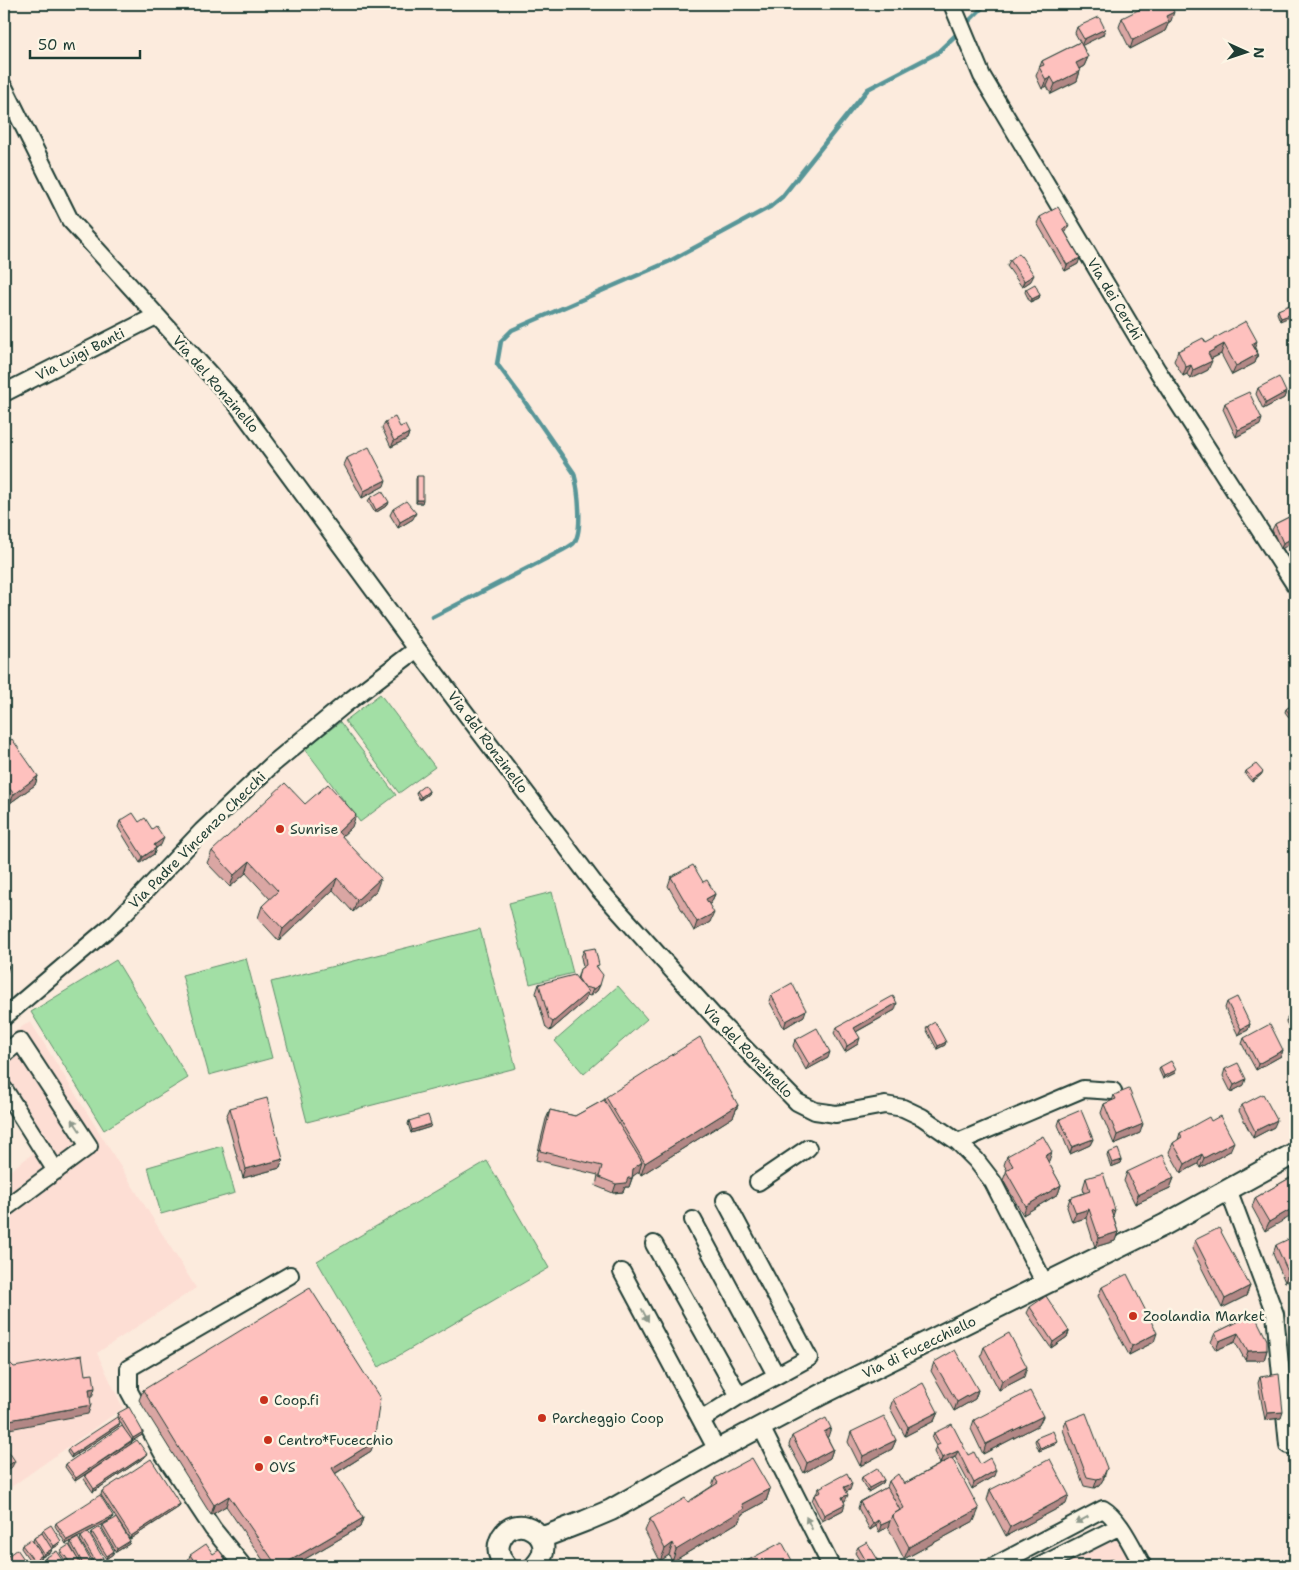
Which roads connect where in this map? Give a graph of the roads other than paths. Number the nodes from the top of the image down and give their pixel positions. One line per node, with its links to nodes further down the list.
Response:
1 (953, 8): 5 (street, Via dei Cerchi)
2 (4, 88): 3 (street, Via del Ronzinello)
3 (156, 316): 4 (street, Via Luigi Banti); 6 (street, Via del Ronzinello)
4 (4, 393)
5 (1295, 585)
6 (417, 649): 7 (street, Via Padre Vincenzo Checchi); 11 (street, Via del Ronzinello)
7 (4, 1017)
8 (4, 1054): 14 (street, one-way to 8)
9 (4, 1089): 14 (street)
10 (1113, 1091): 11 (street)
11 (958, 1142): 23 (street, Via del Ronzinello)
12 (808, 1148): 15 (street)
13 (1295, 1153): 16 (main road, Via di Fucecchiello)
14 (56, 1171): 18 (street)
15 (758, 1182)
16 (1228, 1189): 23 (main road, Via di Fucecchiello); 28 (street)
17 (726, 1200): 24 (street)
18 (4, 1209)
19 (693, 1220): 24 (street)
20 (654, 1244): 25 (street)
21 (622, 1272): 26 (street, one-way to 26)
22 (290, 1276): 32 (street)
23 (1045, 1284): 27 (main road, Via di Fucecchiello)
24 (776, 1376): 25 (street)
25 (740, 1396): 26 (street)
26 (701, 1420): 29 (street)
27 (761, 1427): 29 (main road, Via di Fucecchiello); 35 (street, one-way to 27)
28 (1288, 1445)
29 (717, 1450): 31 (main road, Via di Fucecchiello)
30 (1120, 1526): 36 (street, one-way to 36); 37 (street); 38 (street)
31 (541, 1538): 33 (main road); 34 (main road)
32 (243, 1566)
33 (506, 1566)
34 (535, 1566)
35 (831, 1566)
36 (994, 1566)
37 (1040, 1566)
38 (1143, 1566)

